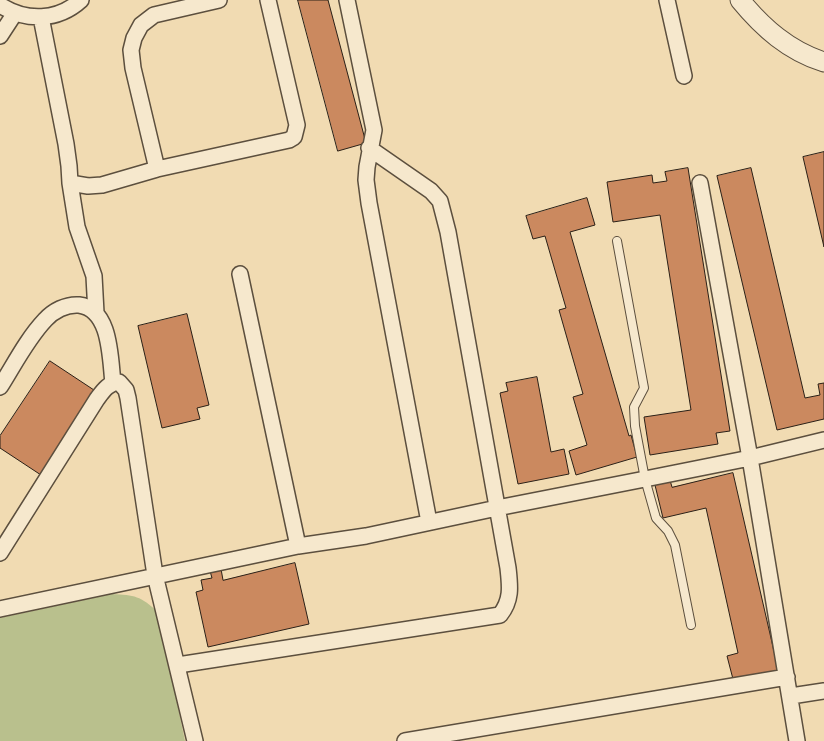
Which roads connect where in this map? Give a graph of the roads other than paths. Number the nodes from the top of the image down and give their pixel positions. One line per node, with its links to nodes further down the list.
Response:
1 (82, 0): 10 (street)
2 (218, 0): 8 (street)
3 (268, 0): 15 (street)
4 (347, 0): 14 (street)
5 (667, 0): 13 (street)
6 (740, 0): 12 (street)
7 (0, 4): 9 (street)
8 (187, 4): 15 (street)
9 (15, 13): 10 (street); 11 (street)
10 (41, 17): 16 (street)
11 (0, 36)
12 (824, 62)
13 (684, 76)
14 (369, 148): 26 (street); 27 (street)
15 (157, 169): 16 (street)
16 (70, 183): 20 (street)
17 (700, 183): 24 (street)
18 (617, 241): 25 (lane)
19 (240, 274): 28 (street)
20 (96, 313): 21 (street); 22 (street)
21 (113, 383): 29 (street); 30 (street)
22 (0, 387)
23 (824, 440): 24 (street)
24 (750, 458): 25 (street); 34 (street)
25 (645, 479): 26 (street); 32 (lane)
26 (497, 508): 27 (street); 33 (street)
27 (429, 522): 28 (street)
28 (298, 546): 30 (street)
29 (0, 553)
30 (155, 575): 31 (street); 33 (street)
31 (0, 609)
32 (691, 625)
33 (178, 665): 37 (street)
34 (788, 677): 36 (street); 38 (street)
35 (824, 691): 36 (street)
36 (790, 696): 39 (street)
37 (195, 741)
38 (405, 741)
39 (797, 741)

